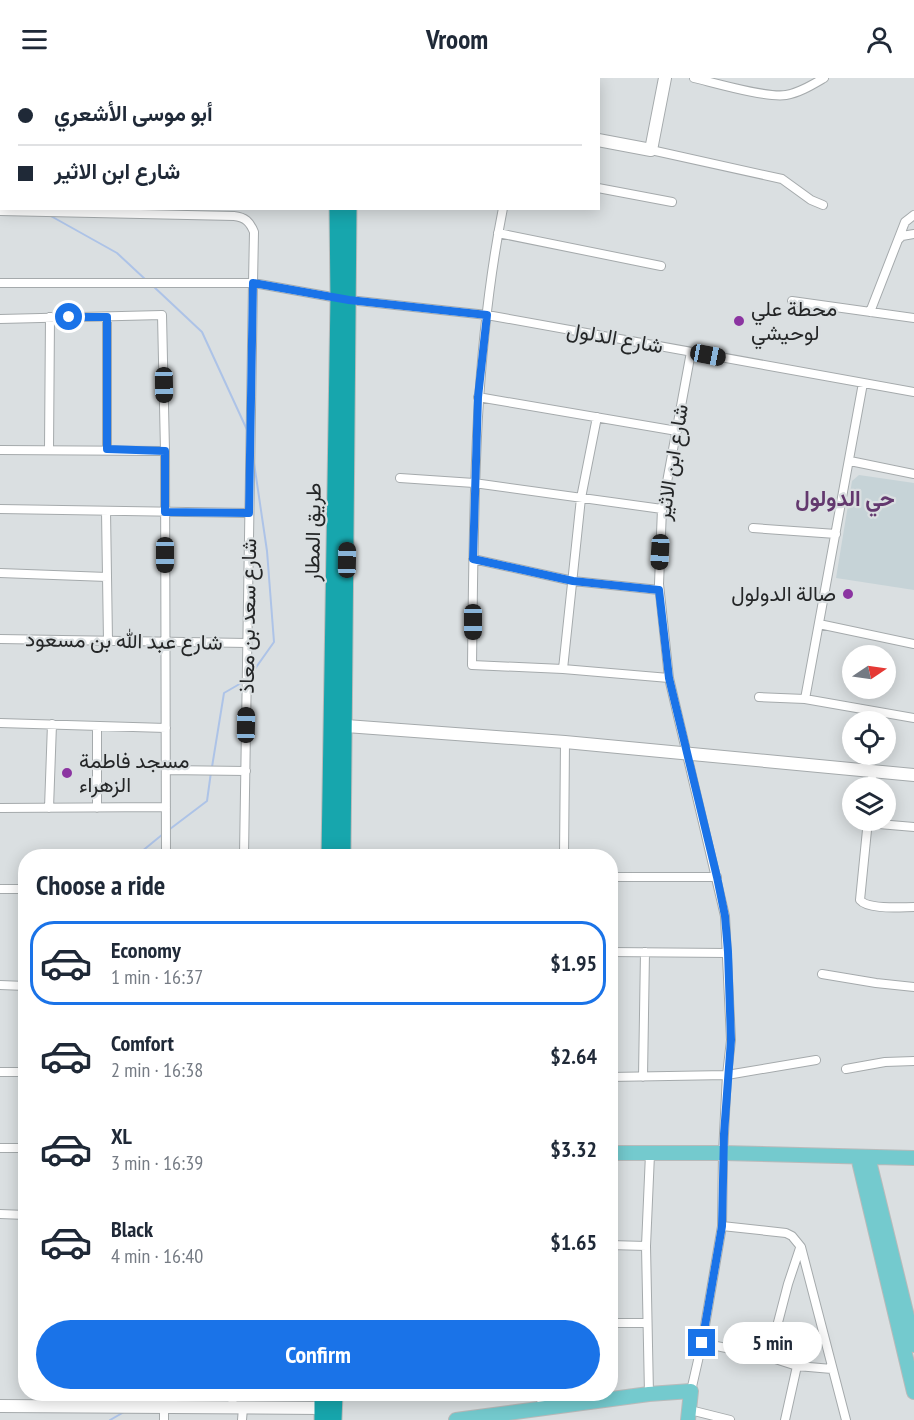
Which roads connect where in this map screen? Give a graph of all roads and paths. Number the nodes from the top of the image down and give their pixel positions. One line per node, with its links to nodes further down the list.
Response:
1 (665, 78): 7 (main road)
2 (694, 78): 5 (street)
3 (742, 78): 5 (street)
4 (824, 78): 5 (street)
5 (739, 88)
6 (600, 140): 7 (main road)
7 (651, 150): 10 (street)
8 (600, 188): 9 (street)
9 (672, 202)
10 (824, 205)
11 (337, 210): 24 (highway, طريق المطار)
12 (350, 210): 24 (highway, طريق المطار)
13 (503, 210): 18 (street)
14 (0, 211): 15 (street)
15 (128, 211): 16 (street)
16 (189, 212): 23 (street, شارع سعد بن معاذ)
17 (914, 215): 20 (street)
18 (498, 233): 21 (street); 27 (street)
19 (914, 234): 20 (street)
20 (898, 240): 26 (street)
21 (661, 266)
22 (0, 283): 23 (street, شارع الدلول)
23 (253, 283): 24 (street, شارع الدلول); 51 (street, شارع سعد بن معاذ)
24 (344, 299): 27 (street, شارع الدلول); 73 (highway, طريق المطار); 91 (highway, طريق المطار)
25 (792, 301): 26 (street)
26 (870, 312): 30 (street)
27 (487, 315): 32 (street, شارع الدلول); 35 (street)
28 (50, 317): 29 (street); 31 (street); 40 (street)
29 (107, 317): 38 (street); 41 (street)
30 (914, 318)
31 (0, 319)
32 (692, 352): 33 (street, شارع الدلول); 37 (street, شارع ابن الاثير)
33 (863, 383): 34 (street, شارع الدلول); 42 (street)
34 (914, 392)
35 (478, 397): 36 (street); 45 (street)
36 (597, 417): 37 (street); 46 (street)
37 (677, 431): 48 (street, شارع ابن الاثير)
38 (107, 449): 40 (street); 41 (street)
39 (0, 450): 40 (street)
40 (50, 450)
41 (165, 451): 50 (street)
42 (850, 461): 43 (street); 53 (street)
43 (914, 474)
44 (400, 478): 45 (street)
45 (474, 483): 46 (street); 54 (street)
46 (582, 498): 48 (street); 57 (street)
47 (0, 509): 49 (street)
48 (662, 509): 58 (street, شارع ابن الاثير)
49 (106, 511): 50 (street); 56 (street)
50 (165, 512): 51 (street); 62 (street)
51 (249, 513): 63 (street, شارع سعد بن معاذ)
52 (753, 528): 53 (street)
53 (836, 534): 59 (street)
54 (473, 559): 57 (street); 65 (street)
55 (0, 573): 56 (street)
56 (107, 577): 61 (street)
57 (573, 581): 58 (street); 65 (street)
58 (659, 590): 66 (street, شارع ابن الاثير)
59 (819, 624): 64 (street); 68 (street)
60 (0, 639): 61 (street, شارع عبد الله بن مسعود)
61 (108, 641): 62 (street, شارع عبد الله بن مسعود)
62 (166, 642): 63 (street, شارع عبد الله بن مسعود); 74 (street)
63 (248, 644): 78 (street, شارع سعد بن معاذ)
64 (914, 644)
65 (563, 669): 66 (street)
66 (669, 678): 76 (street, شارع ابن الاثير)
67 (759, 697): 68 (street)
68 (805, 699): 69 (street)
69 (914, 717)
70 (0, 723): 71 (street)
71 (52, 724): 72 (street); 84 (street)
72 (97, 726): 74 (street); 85 (street)
73 (346, 726): 75 (main road); 92 (highway, طريق المطار)
74 (166, 728): 77 (street)
75 (565, 742): 76 (main road); 93 (street)
76 (687, 754): 79 (main road); 95 (street, شارع ابن الاثير)
77 (166, 770): 78 (street); 82 (street)
78 (246, 771): 90 (street, شارع سعد بن معاذ)
79 (873, 771): 80 (main road); 81 (street)
80 (914, 775)
81 (872, 777)
82 (166, 807): 85 (street); 89 (street)
83 (0, 808): 84 (street)
84 (49, 808): 85 (street)
85 (98, 808)
86 (896, 824): 87 (street)
87 (914, 826)
88 (866, 831): 98 (street)
89 (166, 849)
90 (244, 849)
91 (329, 849)
92 (343, 849)
93 (564, 849)
94 (618, 877): 95 (street)
95 (717, 877): 101 (street, شارع ابن الاثير)
96 (0, 889): 97 (street)
97 (18, 889)
98 (914, 907)
99 (618, 952): 100 (street)
100 (645, 952): 101 (street); 113 (street)
101 (728, 952): 111 (street, شارع ابن الاثير)
102 (822, 974): 105 (street)
103 (0, 985): 104 (street)
104 (18, 986)
105 (914, 987)
106 (816, 1060): 111 (street)
107 (914, 1061): 108 (street)
108 (846, 1069)
109 (0, 1072): 110 (street)
110 (18, 1072)
111 (727, 1076): 113 (street); 117 (street, شارع ابن الاثير)
112 (618, 1077): 113 (street)
113 (643, 1077)
114 (0, 1148): 115 (street)
115 (18, 1148)
116 (618, 1153): 118 (main road)
117 (723, 1153): 118 (main road); 119 (main road); 123 (street, شارع ابن الاثير)
118 (650, 1154): 125 (street)
119 (863, 1157): 120 (main road); 130 (main road); 135 (main road)
120 (914, 1158)
121 (0, 1214): 122 (street)
122 (18, 1215)
123 (722, 1226): 126 (street); 129 (street, شارع ابن الاثير)
124 (618, 1245): 125 (street)
125 (646, 1246): 128 (street)
126 (801, 1247): 131 (street); 133 (street)
127 (618, 1323): 128 (street)
128 (647, 1323): 136 (street)
129 (702, 1343): 131 (street); 134 (street, شارع ابن الاثير)
130 (914, 1345)
131 (770, 1357): 132 (street)
132 (797, 1366): 133 (street); 152 (street)
133 (832, 1369): 153 (street)
134 (691, 1391): 136 (main road); 148 (main road)
135 (914, 1392)
136 (649, 1394): 137 (main road)
137 (618, 1398)
138 (38, 1401): 143 (main road)
139 (123, 1401): 147 (main road)
140 (335, 1401): 149 (highway)
141 (542, 1401): 145 (street)
142 (595, 1401): 145 (main road)
143 (0, 1406)
144 (322, 1407): 146 (main road)
145 (541, 1408): 150 (main road)
146 (239, 1412): 147 (main road)
147 (164, 1414)
148 (689, 1415): 151 (street)
149 (334, 1420)
150 (458, 1420)
151 (730, 1420)
152 (785, 1420)
153 (846, 1420)

